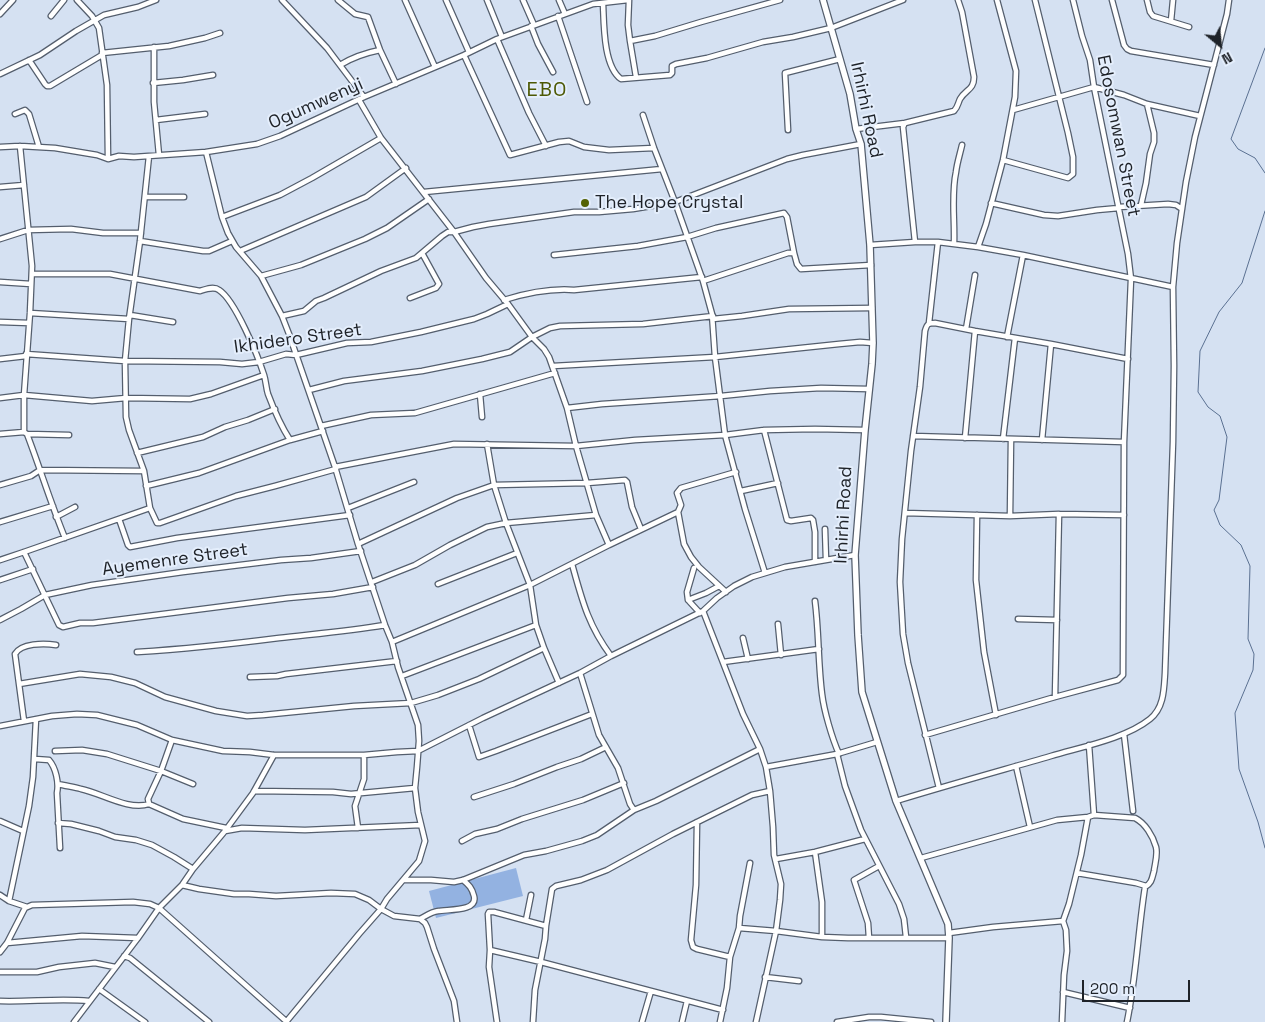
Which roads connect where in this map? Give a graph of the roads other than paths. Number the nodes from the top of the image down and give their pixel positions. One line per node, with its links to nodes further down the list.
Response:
1 (13, 0): 25 (street)
2 (64, 0): 27 (street)
3 (77, 0): 29 (street)
4 (156, 0): 29 (street)
5 (282, 0): 44 (street)
6 (338, 0): 38 (street)
7 (406, 0): 46 (street)
8 (446, 0): 39 (street)
9 (487, 0): 35 (street)
10 (523, 0): 31 (street)
11 (559, 0): 26 (street)
12 (628, 0): 24 (street, Ogumwenyi); 36 (street)
13 (780, 0): 36 (street)
14 (822, 0): 33 (street, Irhirhi Road)
15 (903, 0): 33 (street)
16 (958, 0): 64 (street)
17 (997, 0): 58 (street)
18 (1035, 0): 54 (street)
19 (1073, 0): 53 (street, Edosomwan Street)
20 (1112, 0): 45 (street)
21 (1147, 0): 30 (street)
22 (1174, 0): 30 (street)
23 (1229, 0): 45 (street)
24 (604, 3): 26 (street, Ogumwenyi); 50 (street)
25 (0, 14)
26 (565, 14): 28 (street, Ogumwenyi)
27 (51, 16)
28 (558, 16): 31 (street, Ogumwenyi); 56 (street)
29 (95, 20): 40 (street); 43 (street)
30 (1171, 21): 32 (street)
31 (532, 26): 35 (street, Ogumwenyi); 47 (street)
32 (1189, 27)
33 (831, 28): 42 (street, Irhirhi Road); 50 (street)
34 (220, 33): 37 (street)
35 (499, 38): 39 (street, Ogumwenyi); 71 (street)
36 (630, 41): 50 (street)
37 (154, 47): 40 (street); 51 (street)
38 (380, 50): 44 (street); 52 (street)
39 (469, 52): 41 (street, Ogumwenyi)
40 (102, 54): 43 (street); 78 (street)
41 (464, 55): 46 (street, Ogumwenyi); 71 (street)
42 (840, 58): 65 (street); 66 (street, Irhirhi Road)
43 (29, 60): 48 (street)
44 (340, 65): 55 (street)
45 (1214, 65): 62 (street)
46 (435, 67): 52 (street, Ogumwenyi)
47 (553, 72)
48 (0, 74)
49 (213, 75): 51 (street)
50 (636, 77)
51 (153, 83): 63 (street)
52 (396, 84): 55 (street, Ogumwenyi)
53 (1094, 87): 54 (street); 57 (street); 91 (street, Edosomwan Street)
54 (1059, 98): 58 (street); 79 (street)
55 (361, 99): 67 (street); 75 (street, Ogumwenyi)
56 (587, 102)
57 (1147, 104): 62 (street); 90 (street)
58 (1013, 110): 79 (street)
59 (15, 114): 72 (street)
60 (205, 114): 63 (street)
61 (643, 114): 74 (street)
62 (1200, 116): 92 (street)
63 (156, 120): 76 (street)
64 (905, 123): 66 (street); 101 (street)
65 (788, 130)
66 (856, 130): 68 (street, Irhirhi Road)
67 (381, 138): 80 (street); 93 (street)
68 (861, 144): 88 (street); 104 (street, Irhirhi Road)
69 (962, 145): 103 (street)
70 (20, 146): 72 (street, Ogumwenyi); 73 (street, Ogumwenyi); 82 (street)
71 (546, 146): 74 (street)
72 (39, 147): 78 (street, Ogumwenyi)
73 (0, 148)
74 (654, 148): 81 (street)
75 (206, 152): 76 (street, Ogumwenyi); 93 (street)
76 (160, 155): 77 (street, Ogumwenyi)
77 (149, 156): 78 (street, Ogumwenyi); 85 (street)
78 (108, 158)
79 (1003, 160): 89 (street)
80 (406, 168): 84 (street); 106 (street)
81 (662, 168): 84 (street); 88 (street)
82 (24, 186): 83 (street); 94 (street)
83 (0, 187)
84 (424, 192): 87 (street)
85 (144, 197): 86 (street); 96 (street)
86 (184, 197)
87 (429, 199): 95 (street); 114 (street)
88 (675, 202): 95 (street); 97 (street)
89 (991, 203): 91 (street); 105 (street)
90 (1142, 205): 91 (street); 92 (street)
91 (1119, 208): 117 (street, Edosomwan Street)
92 (1182, 208): 120 (street)
93 (222, 217): 100 (street)
94 (28, 230): 96 (street); 98 (street); 112 (street)
95 (454, 232): 107 (street); 122 (street)
96 (141, 234): 99 (street)
97 (687, 237): 108 (street); 109 (street); 116 (street)
98 (0, 239)
99 (140, 241): 100 (street); 115 (street)
100 (232, 241): 106 (street)
101 (915, 242): 102 (street); 104 (street)
102 (938, 242): 103 (street); 132 (street)
103 (954, 244): 105 (street)
104 (870, 245): 111 (street, Irhirhi Road)
105 (978, 247): 110 (street)
106 (240, 251): 114 (street)
107 (422, 253): 121 (street); 126 (street)
108 (794, 253): 111 (street); 116 (street)
109 (554, 255)
110 (1023, 255): 117 (street); 136 (street)
111 (871, 264): 124 (street, Irhirhi Road)
112 (32, 274): 115 (street); 119 (street)
113 (975, 275): 133 (street)
114 (261, 276): 126 (street)
115 (136, 278): 127 (street); 146 (street)
116 (703, 279): 122 (street); 128 (street)
117 (1131, 279): 120 (street); 144 (street, Edosomwan Street)
118 (0, 282): 119 (street)
119 (31, 284): 125 (street)
120 (1173, 287): 260 (street)
121 (410, 298)
122 (504, 300): 123 (street)
123 (508, 304): 135 (street); 141 (street, Ikhidero Street)
124 (872, 308): 128 (street); 138 (street, Irhirhi Road)
125 (30, 313): 127 (street); 131 (street)
126 (282, 316): 141 (street)
127 (130, 317): 130 (street); 145 (street)
128 (713, 317): 135 (street); 142 (street)
129 (0, 322): 131 (street)
130 (173, 322)
131 (29, 323): 140 (street)
132 (930, 323): 133 (street); 167 (street)
133 (966, 329): 134 (street)
134 (975, 331): 136 (street); 168 (street)
135 (532, 337): 147 (street); 151 (street)
136 (1007, 337): 137 (street)
137 (1015, 338): 139 (street); 169 (street)
138 (873, 343): 142 (street); 150 (street, Irhirhi Road)
139 (1051, 344): 144 (street); 172 (street)
140 (26, 355): 143 (street, Ikhidero Street); 145 (street, Ikhidero Street); 153 (street)
141 (296, 355): 146 (street, Ikhidero Street); 151 (street)
142 (715, 357): 147 (street); 154 (street)
143 (0, 359)
144 (1128, 359): 173 (street, Edosomwan Street)
145 (125, 360): 146 (street, Ikhidero Street); 156 (street)
146 (259, 362): 149 (street)
147 (553, 366): 148 (street)
148 (555, 373): 152 (street); 157 (street)
149 (264, 375): 156 (street); 158 (street)
150 (869, 389): 154 (street); 162 (street, Irhirhi Road)
151 (310, 390): 160 (street)
152 (480, 394): 159 (street); 160 (street)
153 (24, 395): 155 (street); 156 (street); 163 (street)
154 (721, 396): 157 (street); 165 (street)
155 (0, 398)
156 (126, 398): 176 (street)
157 (567, 408): 175 (street)
158 (274, 409): 171 (street); 176 (street)
159 (482, 417)
160 (322, 428): 171 (street); 177 (street)
161 (764, 430): 162 (street); 165 (street); 183 (street)
162 (865, 430): 212 (street, Irhirhi Road)
163 (25, 433): 164 (street); 166 (street); 178 (street)
164 (0, 434)
165 (725, 434): 175 (street); 180 (street)
166 (69, 435)
167 (913, 436): 168 (street); 193 (street)
168 (965, 438): 169 (street)
169 (1003, 439): 170 (street)
170 (1011, 439): 172 (street); 199 (street)
171 (290, 440): 186 (street)
172 (1042, 440): 173 (street)
173 (1124, 442): 198 (street, Edosomwan Street)
174 (487, 444): 175 (street); 177 (street); 185 (street)
175 (576, 446): 182 (street)
176 (137, 453): 179 (street)
177 (335, 468): 190 (street); 191 (street)
178 (40, 470): 179 (street); 184 (street); 188 (street)
179 (144, 471): 186 (street)
180 (736, 472): 187 (street); 192 (street)
181 (414, 482): 191 (street)
182 (587, 483): 185 (street); 196 (street); 204 (street)
183 (778, 483): 187 (street); 215 (street)
184 (0, 485)
185 (494, 485): 203 (street); 207 (street)
186 (146, 486): 190 (street)
187 (740, 491): 219 (street)
188 (53, 506): 200 (street); 202 (street)
189 (75, 507): 200 (street)
190 (150, 508): 201 (street)
191 (348, 508): 195 (street)
192 (678, 512): 204 (street); 224 (street)
193 (905, 514): 197 (street); 261 (street)
194 (1059, 514): 198 (street); 199 (street); 232 (street)
195 (350, 515): 201 (street); 207 (street)
196 (596, 515): 203 (street); 208 (street)
197 (977, 515): 199 (street); 255 (street)
198 (1124, 515): 252 (street, Edosomwan Street)
199 (1010, 516)
200 (56, 517): 206 (street)
201 (119, 520): 206 (street)
202 (0, 522)
203 (506, 523): 211 (street); 222 (street)
204 (641, 529): 208 (street)
205 (825, 529): 214 (street)
206 (65, 538): 210 (street)
207 (358, 544): 209 (street)
208 (609, 545): 216 (street)
209 (361, 551): 222 (street); 226 (street, Ayemenre Street)
210 (24, 552): 213 (street); 218 (street)
211 (517, 553): 221 (street); 223 (street)
212 (854, 555): 214 (street); 263 (street, Irhirhi Road)
213 (0, 560)
214 (826, 560): 215 (street)
215 (816, 562): 219 (street)
216 (572, 564): 223 (street); 243 (street)
217 (694, 568): 227 (street)
218 (33, 569): 220 (street); 226 (street)
219 (765, 573): 225 (street)
220 (0, 580)
221 (438, 584)
222 (372, 585): 226 (street); 234 (street)
223 (530, 585): 235 (street); 237 (street)
224 (720, 586): 225 (street); 227 (street)
225 (726, 592): 229 (street)
226 (45, 595): 231 (street, Ayemenre Street)
227 (688, 600): 229 (street)
228 (815, 602): 240 (street)
229 (702, 612): 243 (street); 246 (street)
230 (1018, 619): 232 (street)
231 (0, 620)
232 (1057, 620): 252 (street)
233 (778, 624): 242 (street)
234 (385, 625): 237 (street); 241 (street)
235 (536, 625): 239 (street); 248 (street)
236 (743, 638): 244 (street)
237 (392, 642): 245 (street)
238 (56, 645): 251 (street)
239 (544, 648): 250 (street); 253 (street)
240 (819, 649): 242 (street); 270 (street)
241 (137, 652)
242 (781, 655): 244 (street)
243 (611, 656): 247 (street)
244 (748, 659): 246 (street)
245 (397, 661): 248 (street); 249 (street)
246 (723, 662): 266 (street)
247 (580, 673): 250 (street); 254 (street)
248 (402, 676): 253 (street)
249 (250, 677)
250 (559, 683): 258 (street)
251 (19, 684): 253 (street); 257 (street)
252 (1055, 697): 255 (street)
253 (411, 703): 268 (street)
254 (592, 714): 258 (street); 265 (street)
255 (996, 715): 261 (street)
256 (36, 719): 257 (street); 262 (street); 272 (street)
257 (24, 721): 259 (street)
258 (469, 725): 268 (street)
259 (0, 726)
260 (1124, 734): 264 (street); 288 (street)
261 (926, 735): 280 (street)
262 (172, 740): 271 (street); 275 (street)
263 (877, 742): 270 (street); 285 (street, Irhirhi Road)
264 (1089, 745): 273 (street); 289 (street)
265 (606, 747): 276 (street); 284 (street)
266 (760, 749): 274 (street); 287 (street)
267 (55, 751): 275 (street)
268 (418, 751): 269 (street); 279 (street)
269 (364, 754): 271 (street); 283 (street)
270 (838, 754): 274 (street); 299 (street)
271 (274, 755): 282 (street)
272 (35, 760): 277 (street); 298 (street)
273 (1016, 766): 280 (street); 295 (street)
274 (766, 767): 281 (street)
275 (161, 771): 278 (street); 286 (street)
276 (624, 783): 287 (street); 300 (street)
277 (58, 784): 286 (street); 293 (street)
278 (193, 784)
279 (414, 788): 283 (street); 294 (street)
280 (939, 788): 285 (street)
281 (770, 790): 292 (street); 304 (street)
282 (253, 793): 283 (street); 297 (street)
283 (359, 794): 296 (street)
284 (474, 797)
285 (896, 801): 303 (street, Irhirhi Road)
286 (149, 804): 297 (street)
287 (634, 810): 310 (street)
288 (1133, 811)
289 (1094, 815): 290 (street); 312 (street)
290 (1088, 818): 295 (street); 308 (street)
291 (0, 821): 298 (street)
292 (697, 822): 322 (street); 334 (street)
293 (58, 823): 301 (street); 307 (street)
294 (420, 824): 296 (street); 309 (street)
295 (1030, 827): 303 (street)
296 (358, 828): 297 (street)
297 (226, 830): 307 (street)
298 (23, 831): 315 (street)
299 (865, 839): 302 (street); 306 (street)
300 (462, 841)
301 (60, 848)
302 (815, 852): 304 (street); 325 (street)
303 (921, 858): 326 (street, Irhirhi Road)
304 (776, 859): 324 (street)
305 (750, 863): 323 (street)
306 (879, 866): 328 (street); 329 (street)
307 (193, 869): 311 (street)
308 (1076, 873): 312 (street); 321 (street)
309 (404, 880): 310 (street); 318 (street)
310 (463, 880): 319 (street)
311 (182, 885): 317 (street); 318 (street)
312 (1146, 886): 346 (street)
313 (0, 895): 315 (street)
314 (531, 896): 320 (street)
315 (9, 901): 316 (street)
316 (27, 907): 317 (street); 330 (street)
317 (159, 908): 327 (street); 352 (street)
318 (381, 910): 319 (street); 352 (street)
319 (420, 919): 353 (street)
320 (526, 920): 322 (street); 331 (street)
321 (1063, 921): 326 (street); 342 (street)
322 (546, 926): 335 (street)
323 (739, 928): 324 (street); 334 (street)
324 (776, 931): 325 (street); 338 (street)
325 (822, 936): 328 (street)
326 (949, 936): 329 (street); 362 (street, Irhirhi Road)
327 (138, 938): 330 (street); 333 (street)
328 (869, 938): 329 (street)
329 (906, 938)
330 (7, 942): 332 (street)
331 (490, 950): 335 (street); 354 (street)
332 (0, 952)
333 (124, 956): 336 (street); 351 (street)
334 (730, 957): 347 (street)
335 (541, 962): 341 (street); 355 (street)
336 (115, 967): 337 (street); 340 (street)
337 (0, 972)
338 (765, 977): 339 (street); 359 (street)
339 (799, 981)
340 (99, 989): 344 (street); 350 (street)
341 (651, 991): 345 (street); 356 (street)
342 (1063, 992): 346 (street); 363 (street)
343 (0, 1001): 344 (street)
344 (89, 1001): 348 (street)
345 (687, 1001): 347 (street); 357 (street)
346 (1130, 1008): 364 (street)
347 (723, 1010): 358 (street)
348 (76, 1021)
349 (910, 1021): 360 (street); 361 (street)
350 (145, 1022)
351 (209, 1022)
352 (287, 1022)
353 (457, 1022)
354 (497, 1022)
355 (533, 1022)
356 (642, 1022)
357 (682, 1022)
358 (720, 1022)
359 (756, 1022)
360 (837, 1022)
361 (931, 1022)
362 (946, 1022)
363 (1062, 1022)
364 (1127, 1022)

